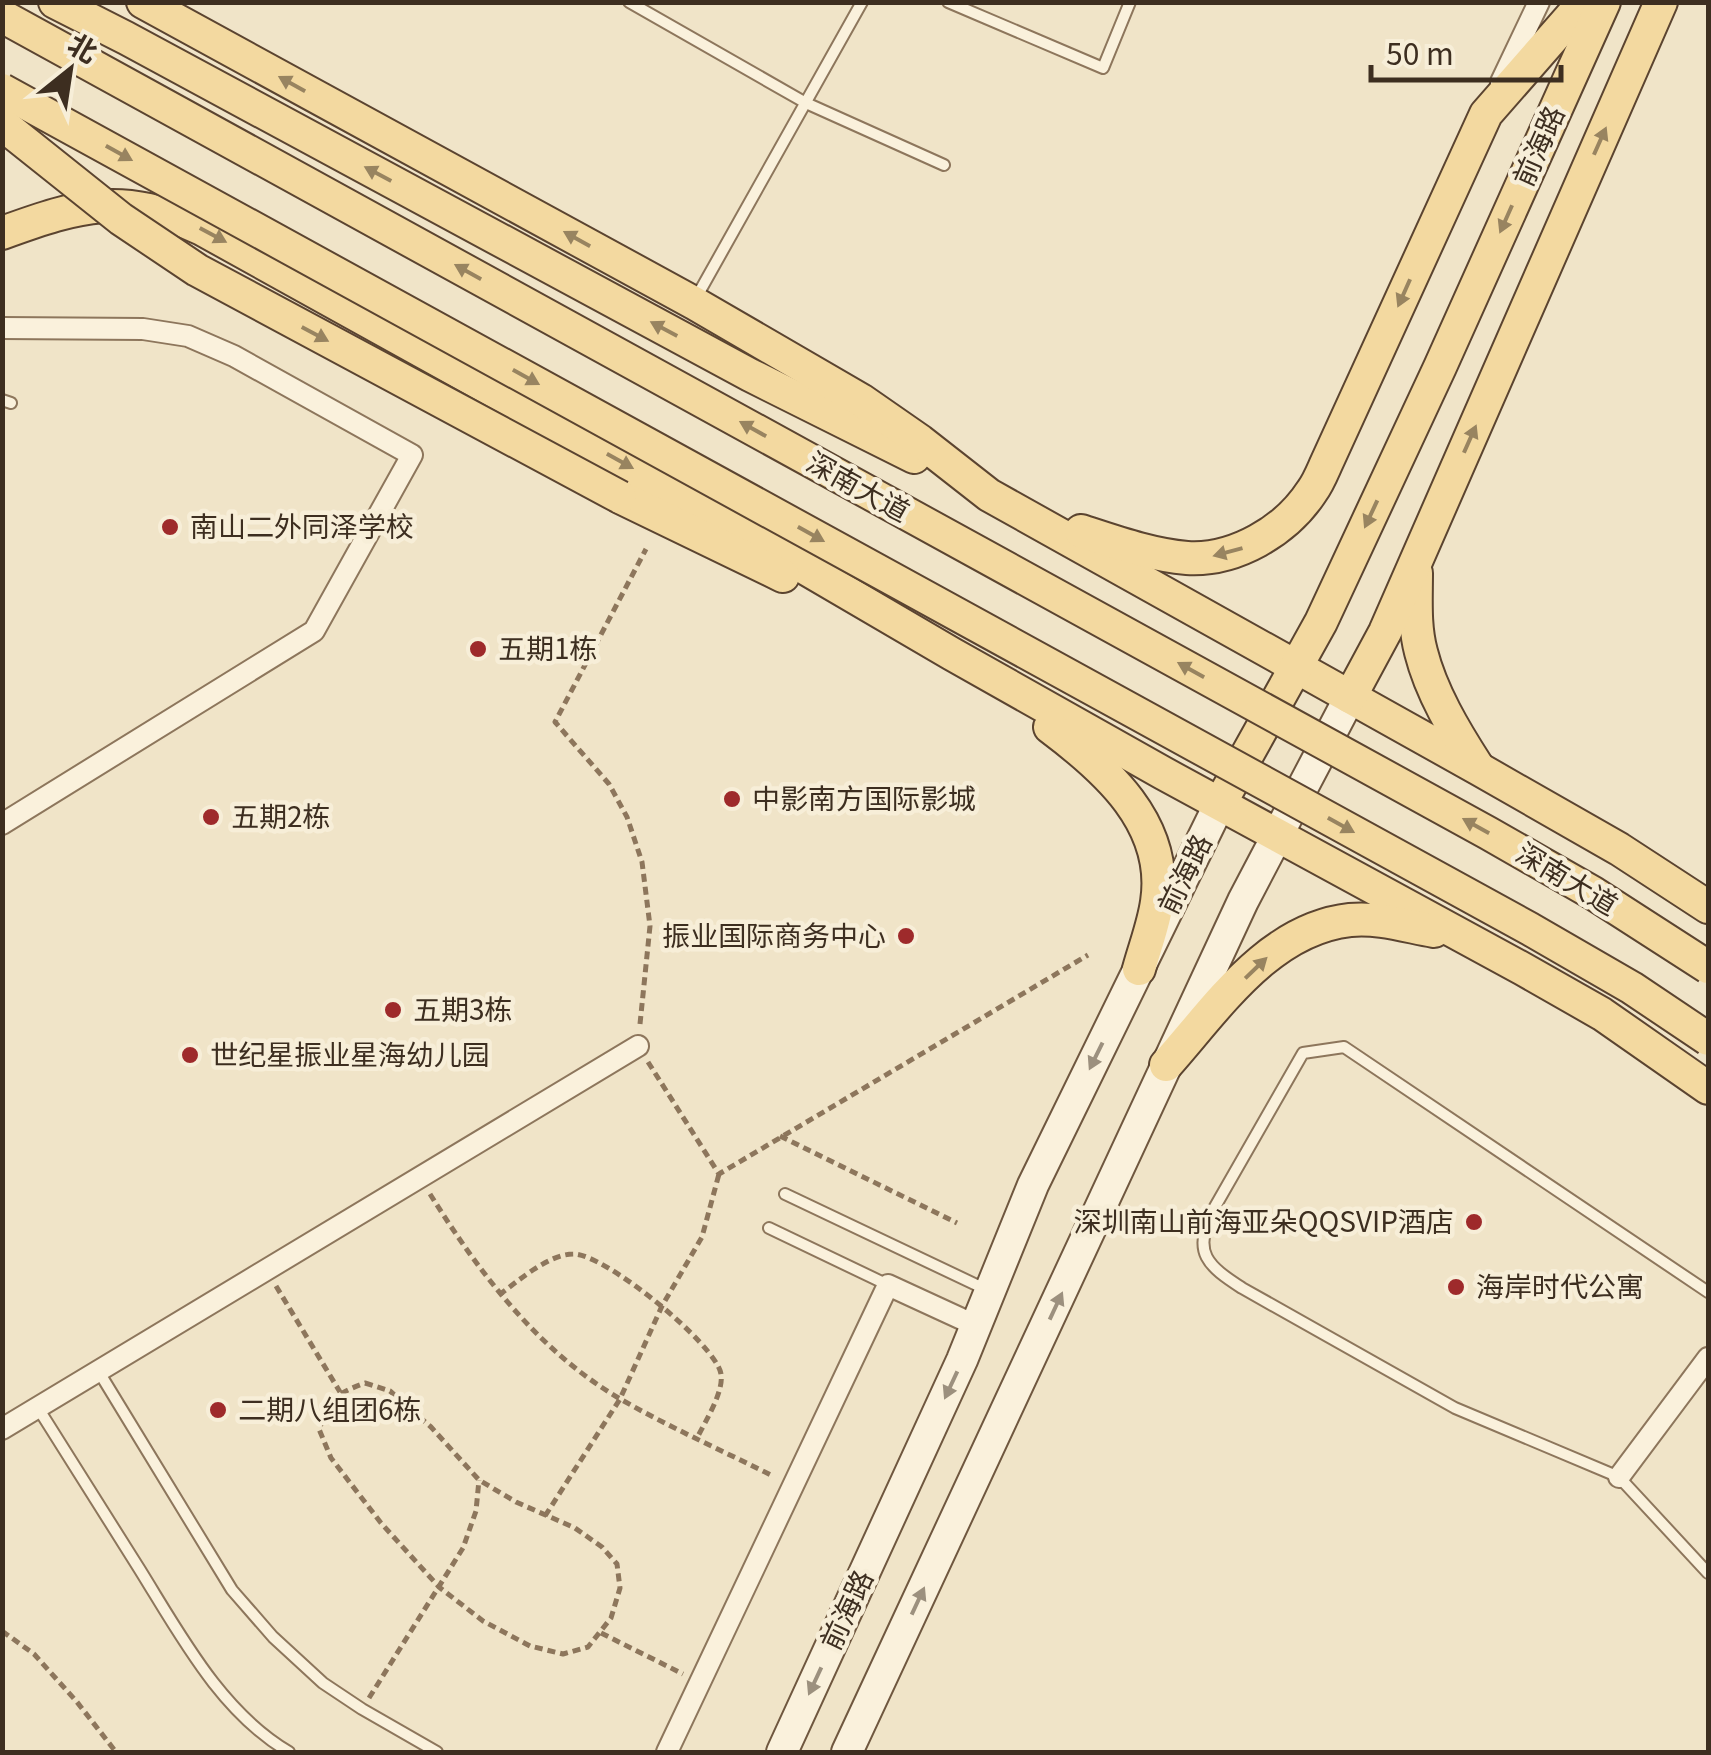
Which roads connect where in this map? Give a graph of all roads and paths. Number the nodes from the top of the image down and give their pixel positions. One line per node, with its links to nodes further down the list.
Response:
1 (55, 2): 22 (main road, one-way to 1)
2 (143, 2): 20 (main road, 深南大道, one-way to 2)
3 (629, 2): 13 (lane)
4 (862, 2): 13 (lane)
5 (948, 2): 6 (lane)
6 (1130, 2)
7 (1539, 2): 14 (street)
8 (1584, 2): 14 (main road)
9 (1604, 2): 26 (main road, 前海路, one-way to 26)
10 (1661, 2): 24 (main road, 前海路, one-way to 10)
11 (2, 16): 36 (main road, 深南大道, one-way to 11, bridge)
12 (2, 90): 37 (main road, one-way to 37, bridge)
13 (806, 103): 16 (lane); 20 (lane)
14 (1486, 114): 22 (main road, one-way to 22)
15 (2, 124): 25 (main road, one-way to 25, bridge)
16 (944, 164)
17 (2, 208): 18 (main road)
18 (52, 214): 19 (main road); 25 (main road, one-way to 25)
19 (2, 233)
20 (694, 303): 22 (main road, 深南大道)
21 (2, 328): 30 (street)
22 (998, 500): 26 (main road, 深南大道)
23 (646, 549): 38 (path)
24 (1416, 560): 27 (main road, 前海路); 28 (main road)
25 (952, 654): 29 (main road); 34 (main road)
26 (1296, 667): 27 (main road, 深南大道); 29 (main road, 前海路)
27 (1350, 698): 28 (main road, 深南大道); 31 (main road, 前海路)
28 (1479, 770): 32 (main road, 深南大道)
29 (1220, 803): 31 (main road); 34 (main road, 前海路)
30 (2, 824)
31 (1278, 835): 35 (main road); 39 (main road, 前海路)
32 (1708, 907)
33 (1088, 955): 41 (path)
34 (1139, 968): 49 (main road, 前海路, one-way to 49)
35 (1522, 968): 39 (main road, one-way to 35); 40 (main road)
36 (1708, 968)
37 (1708, 1039)
38 (638, 1046): 42 (path); 43 (street)
39 (1166, 1065): 76 (main road, 前海路, one-way to 39)
40 (1708, 1088)
41 (780, 1136): 42 (path); 45 (path)
42 (719, 1174): 52 (path)
43 (420, 1179): 47 (street); 51 (path)
44 (785, 1194): 49 (lane)
45 (956, 1224)
46 (769, 1228): 48 (lane)
47 (266, 1271): 55 (street); 56 (path)
48 (888, 1286): 53 (street); 63 (street)
49 (990, 1292): 53 (main road, 前海路)
50 (1708, 1292): 61 (lane)
51 (500, 1295): 52 (path); 57 (path)
52 (662, 1306): 57 (path); 60 (path)
53 (976, 1326): 75 (main road, 前海路, one-way to 75)
54 (1708, 1358): 61 (street)
55 (99, 1372): 58 (street); 70 (lane)
56 (340, 1392): 62 (path); 66 (path)
57 (620, 1399): 60 (path); 64 (path)
58 (38, 1408): 59 (street); 72 (lane)
59 (2, 1429)
60 (696, 1438): 63 (path)
61 (1619, 1477): 65 (lane)
62 (479, 1480): 64 (path); 66 (path)
63 (793, 1486): 69 (street)
64 (546, 1516): 68 (path)
65 (1708, 1573)
66 (439, 1586): 68 (path); 70 (path)
67 (2, 1632): 71 (path)
68 (601, 1633): 69 (path)
69 (700, 1684): 74 (street)
70 (362, 1710): 73 (lane)
71 (116, 1752)
72 (290, 1752)
73 (437, 1752)
74 (668, 1752)
75 (782, 1752)
76 (847, 1752)

